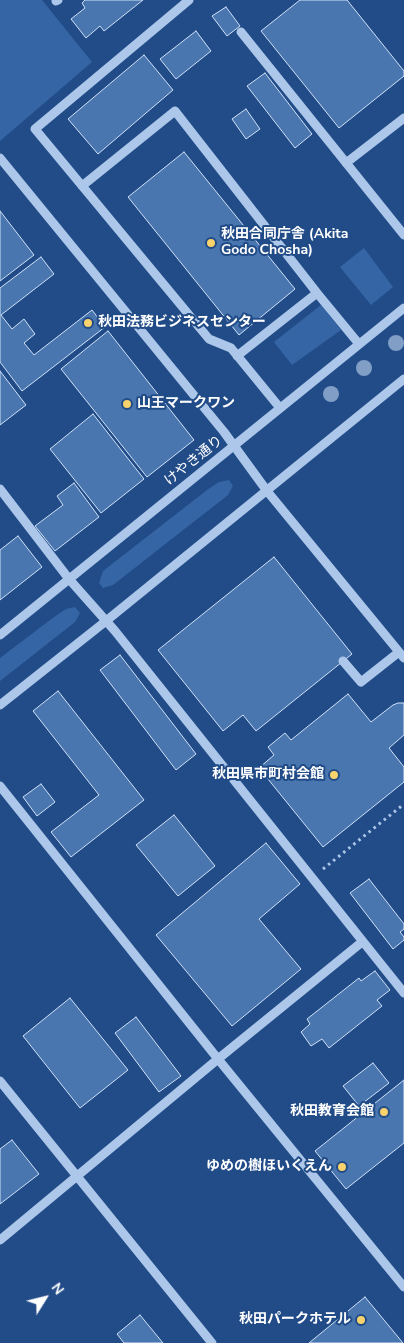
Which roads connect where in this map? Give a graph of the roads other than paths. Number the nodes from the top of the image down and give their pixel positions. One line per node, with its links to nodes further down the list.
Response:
1 (189, 0): 6 (street)
2 (241, 32): 5 (street)
3 (404, 118): 5 (street)
4 (0, 158): 14 (street)
5 (346, 163): 7 (street)
6 (82, 186): 8 (street); 11 (street)
7 (404, 235)
8 (317, 293): 10 (street); 11 (street)
9 (404, 308): 10 (street, けやき通り)
10 (359, 344): 13 (street, けやき通り)
11 (238, 356): 13 (street)
12 (404, 380): 16 (street)
13 (280, 408): 14 (street, けやき通り)
14 (235, 446): 16 (street); 17 (street, けやき通り)
15 (0, 489): 17 (street)
16 (267, 491): 18 (street); 20 (street)
17 (69, 579): 18 (street); 19 (street, けやき通り)
18 (106, 621): 22 (street); 24 (street)
19 (0, 635)
20 (402, 655): 21 (street)
21 (344, 660)
22 (0, 705)
23 (0, 786): 26 (street)
24 (362, 942): 25 (street); 26 (street)
25 (404, 993)
26 (218, 1058): 28 (street); 30 (street)
27 (0, 1081): 28 (street)
28 (76, 1176): 29 (street); 31 (street)
29 (0, 1240)
30 (404, 1287)
31 (212, 1343)

